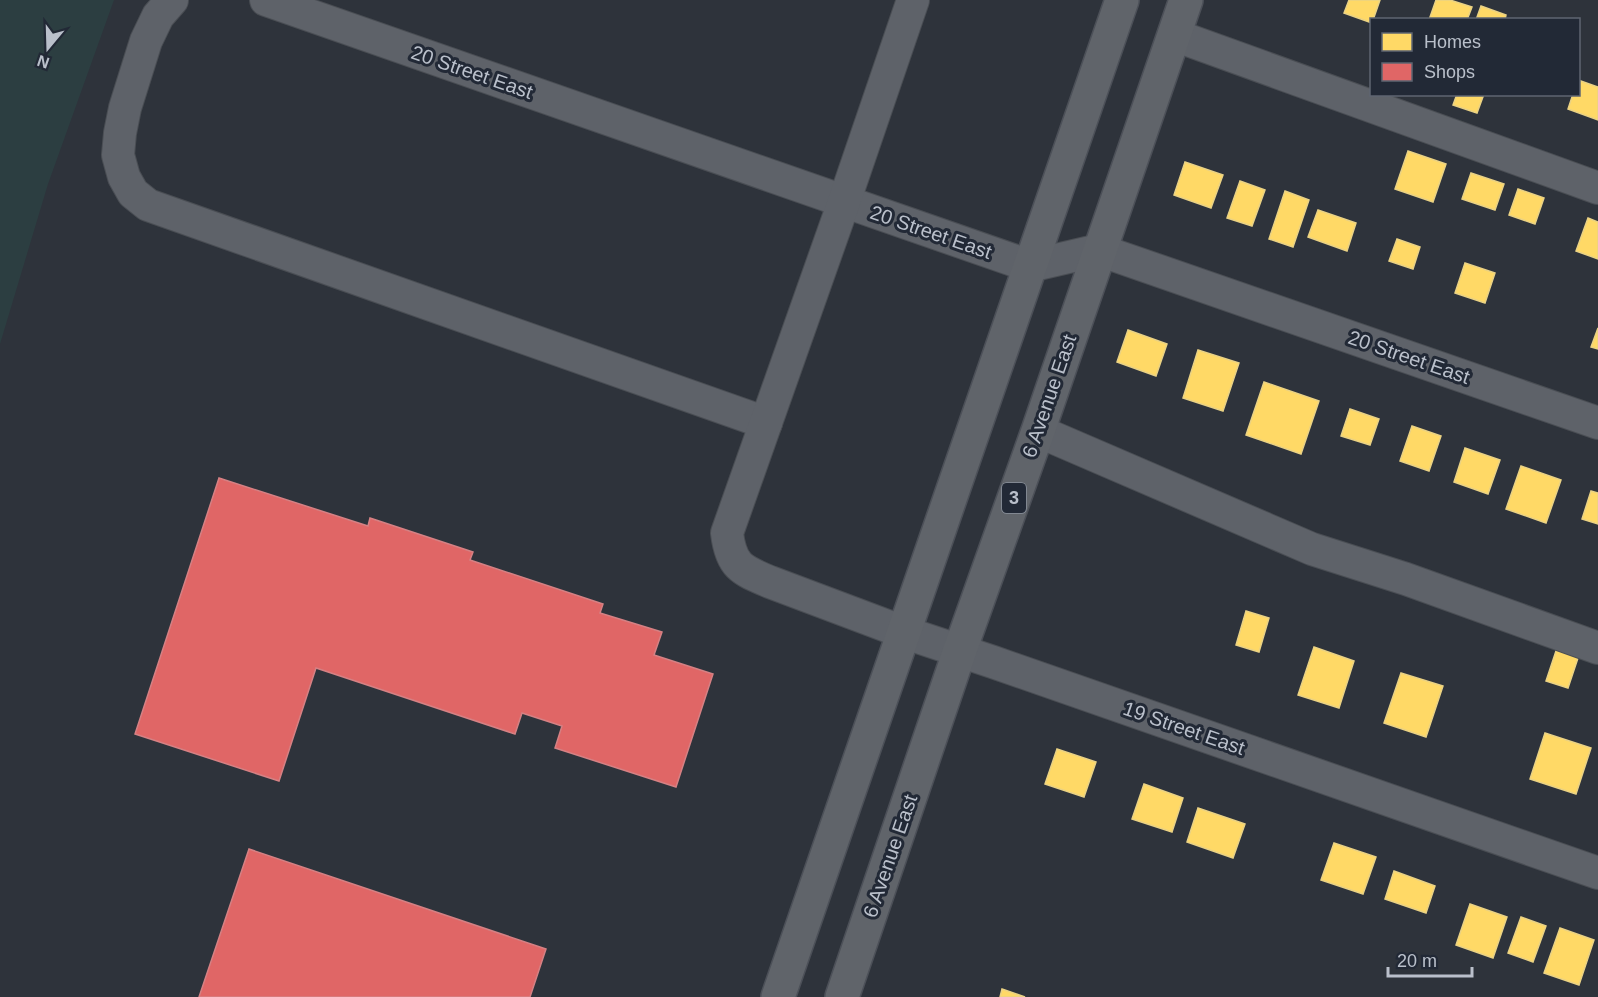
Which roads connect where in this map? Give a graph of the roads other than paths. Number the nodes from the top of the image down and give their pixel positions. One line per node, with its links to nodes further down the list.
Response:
1 (172, 0): 11 (street)
2 (266, 0): 8 (street, 20 Street East)
3 (912, 0): 8 (street, 19 Street East)
4 (1122, 0): 10 (main road)
5 (1186, 0): 6 (main road, 6 Avenue East / 3)
6 (1174, 35): 7 (street); 9 (main road, 6 Avenue East / 3)
7 (1598, 188)
8 (844, 202): 10 (street, 20 Street East); 11 (street, 19 Street East)
9 (1099, 250): 10 (street); 12 (street, 20 Street East); 13 (main road, 6 Avenue East / 3)
10 (1030, 266): 14 (main road)
11 (766, 423): 14 (street, 19 Street East)
12 (1598, 423)
13 (1038, 430): 15 (street); 16 (main road, 6 Avenue East / 3)
14 (903, 632): 16 (street, 19 Street East); 18 (main road)
15 (1598, 648)
16 (960, 651): 17 (street, 19 Street East); 19 (main road, 6 Avenue East / 3)
17 (1598, 873)
18 (778, 997)
19 (842, 997)

